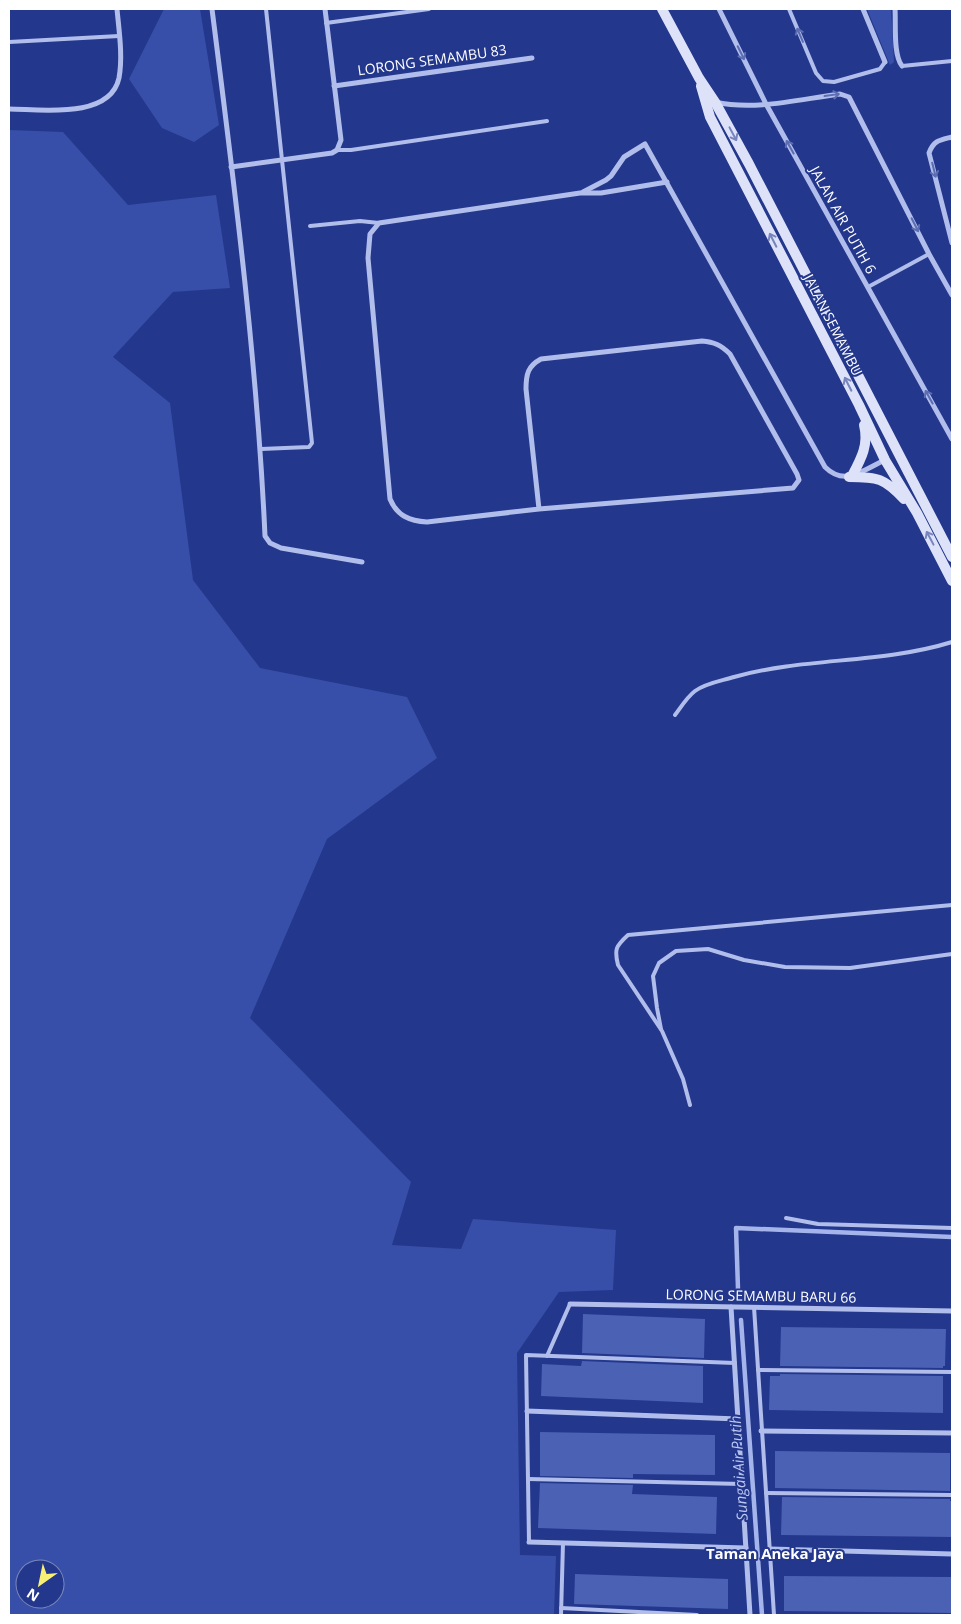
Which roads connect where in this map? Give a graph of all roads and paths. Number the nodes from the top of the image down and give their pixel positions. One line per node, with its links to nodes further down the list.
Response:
1 (117, 9): 12 (street)
2 (212, 9): 27 (street)
3 (266, 9): 26 (lane)
4 (325, 9): 11 (street)
5 (429, 9): 11 (lane)
6 (662, 9): 18 (main road, JALAN SEMAMBU)
7 (719, 9): 21 (street, JALAN AIR PUTIH 6, one-way to 21)
8 (789, 9): 16 (lane, one-way to 8)
9 (863, 9): 16 (street)
10 (895, 9): 17 (street)
11 (326, 23): 19 (street)
12 (119, 36): 13 (lane); 22 (street)
13 (9, 42)
14 (532, 58): 19 (street, LORONG SEMAMBU 83)
15 (952, 61): 17 (lane)
16 (885, 62)
17 (902, 66)
18 (699, 78): 20 (main road, JALAN SEMAMBU); 36 (main road, JALAN SEMAMBU, one-way to 18)
19 (334, 86): 25 (street)
20 (716, 102): 21 (street); 38 (main road, JALAN SEMAMBU, one-way to 38)
21 (766, 104): 33 (street, one-way to 33); 34 (street, JALAN AIR PUTIH 6, one-way to 21)
22 (9, 109)
23 (547, 121): 25 (lane)
24 (952, 137): 32 (street, one-way to 32)
25 (337, 150): 26 (street)
26 (283, 159): 27 (street); 39 (lane)
27 (232, 166): 39 (street)
28 (667, 182): 29 (street); 29 (street); 42 (street)
29 (580, 193): 30 (street)
30 (379, 223): 31 (lane); 43 (street)
31 (310, 226)
32 (952, 243)
33 (929, 254): 34 (lane); 35 (street)
34 (868, 287): 37 (street, JALAN AIR PUTIH 6, one-way to 34)
35 (952, 295)
36 (859, 406): 40 (main road, JALAN SEMAMBU); 42 (main road)
37 (952, 439)
38 (893, 440): 40 (main road); 41 (main road, JALAN SEMAMBU)
39 (261, 449): 46 (street)
40 (885, 460): 41 (main road); 42 (street); 44 (main road, JALAN SEMAMBU)
41 (906, 467): 45 (main road, JALAN SEMAMBU)
42 (850, 476): 44 (main road)
43 (539, 509): 43 (street)
44 (917, 513): 47 (main road, JALAN SEMAMBU, one-way to 44)
45 (952, 557)
46 (362, 562)
47 (952, 581)
48 (952, 642): 49 (lane)
49 (675, 715)
50 (952, 905): 52 (lane)
51 (952, 954): 52 (lane)
52 (662, 1031): 53 (lane)
53 (690, 1105)
54 (786, 1218): 55 (lane)
55 (952, 1228)
56 (570, 1304): 57 (street, LORONG SEMAMBU BARU 66); 60 (lane)
57 (731, 1307): 58 (street, LORONG SEMAMBU BARU 66); 61 (street)
58 (754, 1307): 59 (street, LORONG SEMAMBU BARU 66); 62 (lane)
59 (952, 1311)
60 (547, 1356): 61 (lane); 64 (lane)
61 (735, 1363): 65 (street)
62 (758, 1370): 63 (lane); 66 (lane)
63 (952, 1372)
64 (527, 1410): 65 (street); 68 (lane)
65 (738, 1419): 69 (street)
66 (762, 1431): 67 (street); 70 (lane)
67 (952, 1433)
68 (528, 1479): 69 (lane); 72 (lane)
69 (742, 1484): 74 (street)
70 (766, 1493): 71 (lane); 75 (lane)
71 (952, 1495)
72 (529, 1542): 73 (street)
73 (563, 1543): 74 (street); 77 (lane)
74 (746, 1548): 80 (street)
75 (770, 1549): 76 (street); 81 (lane)
76 (952, 1554)
77 (561, 1608): 78 (lane); 79 (lane)
78 (561, 1615)
79 (697, 1615)
80 (750, 1615)
81 (774, 1615)

